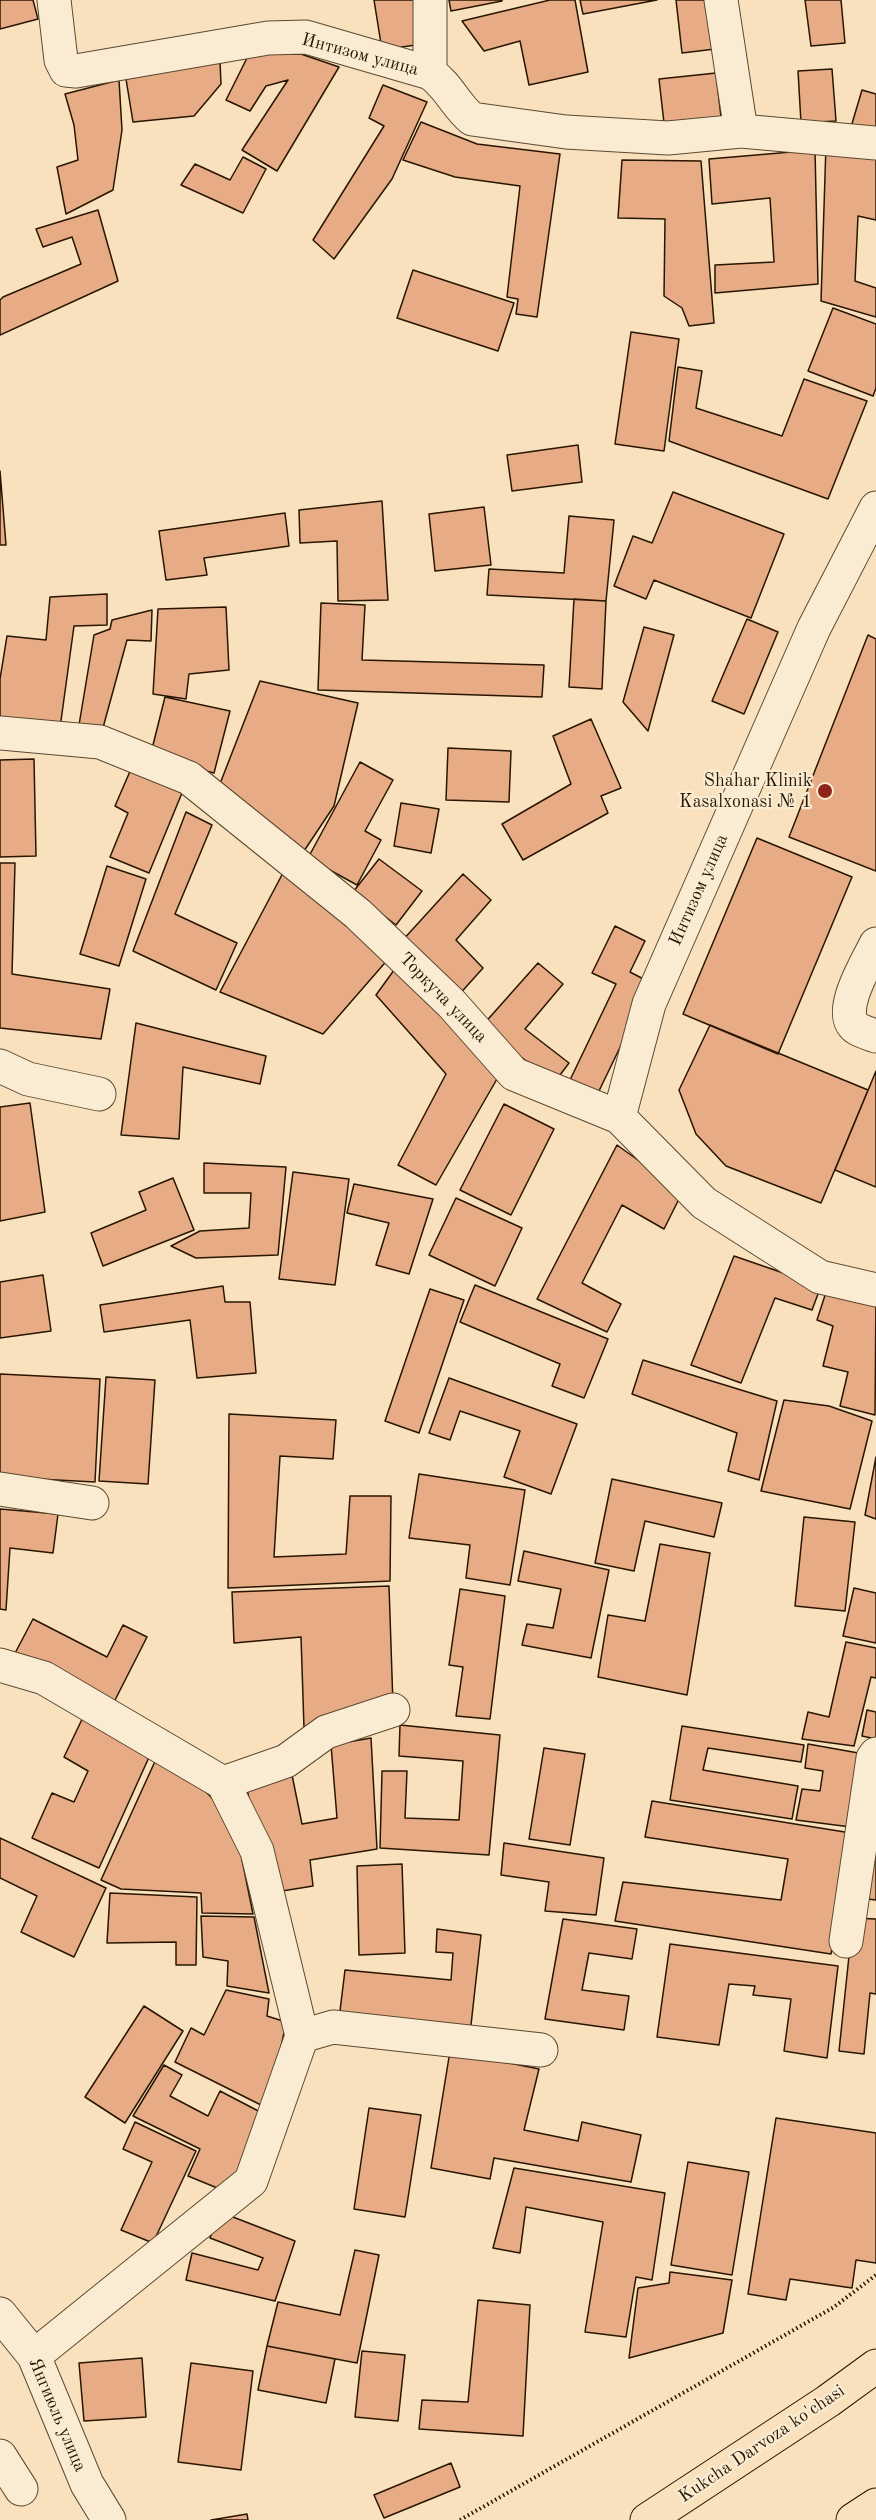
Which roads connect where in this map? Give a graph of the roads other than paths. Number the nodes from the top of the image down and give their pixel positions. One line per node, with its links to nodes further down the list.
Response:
1 (54, 0): 4 (street, Интизом улица)
2 (430, 0): 4 (street)
3 (721, 0): 5 (street)
4 (430, 73): 5 (street, Интизом улица)
5 (741, 131): 6 (street, Интизом улица)
6 (876, 143)
7 (876, 508): 13 (street, Интизом улица)
8 (0, 733): 13 (street, Торкуча улица)
9 (876, 944): 10 (street)
10 (876, 1036)
11 (0, 1066): 12 (street)
12 (99, 1094)
13 (619, 1117): 14 (street, Торкуча улица)
14 (876, 1290)
15 (0, 1489): 16 (street)
16 (92, 1503)
17 (0, 1665): 20 (street)
18 (393, 1710): 20 (street)
19 (876, 1754): 21 (street)
20 (223, 1783): 22 (street)
21 (846, 1941)
22 (302, 2036): 23 (street); 25 (street)
23 (542, 2050)
24 (0, 2314): 25 (street, Янгиюль улица)
25 (34, 2356): 31 (street, Янгиюль улица)
26 (876, 2366): 30 (main road, Kukcha Darvoza ko'chasi)
27 (0, 2456): 28 (street)
28 (21, 2488)
29 (876, 2505): 32 (main road)
30 (662, 2516)
31 (109, 2520)
32 (853, 2520)

